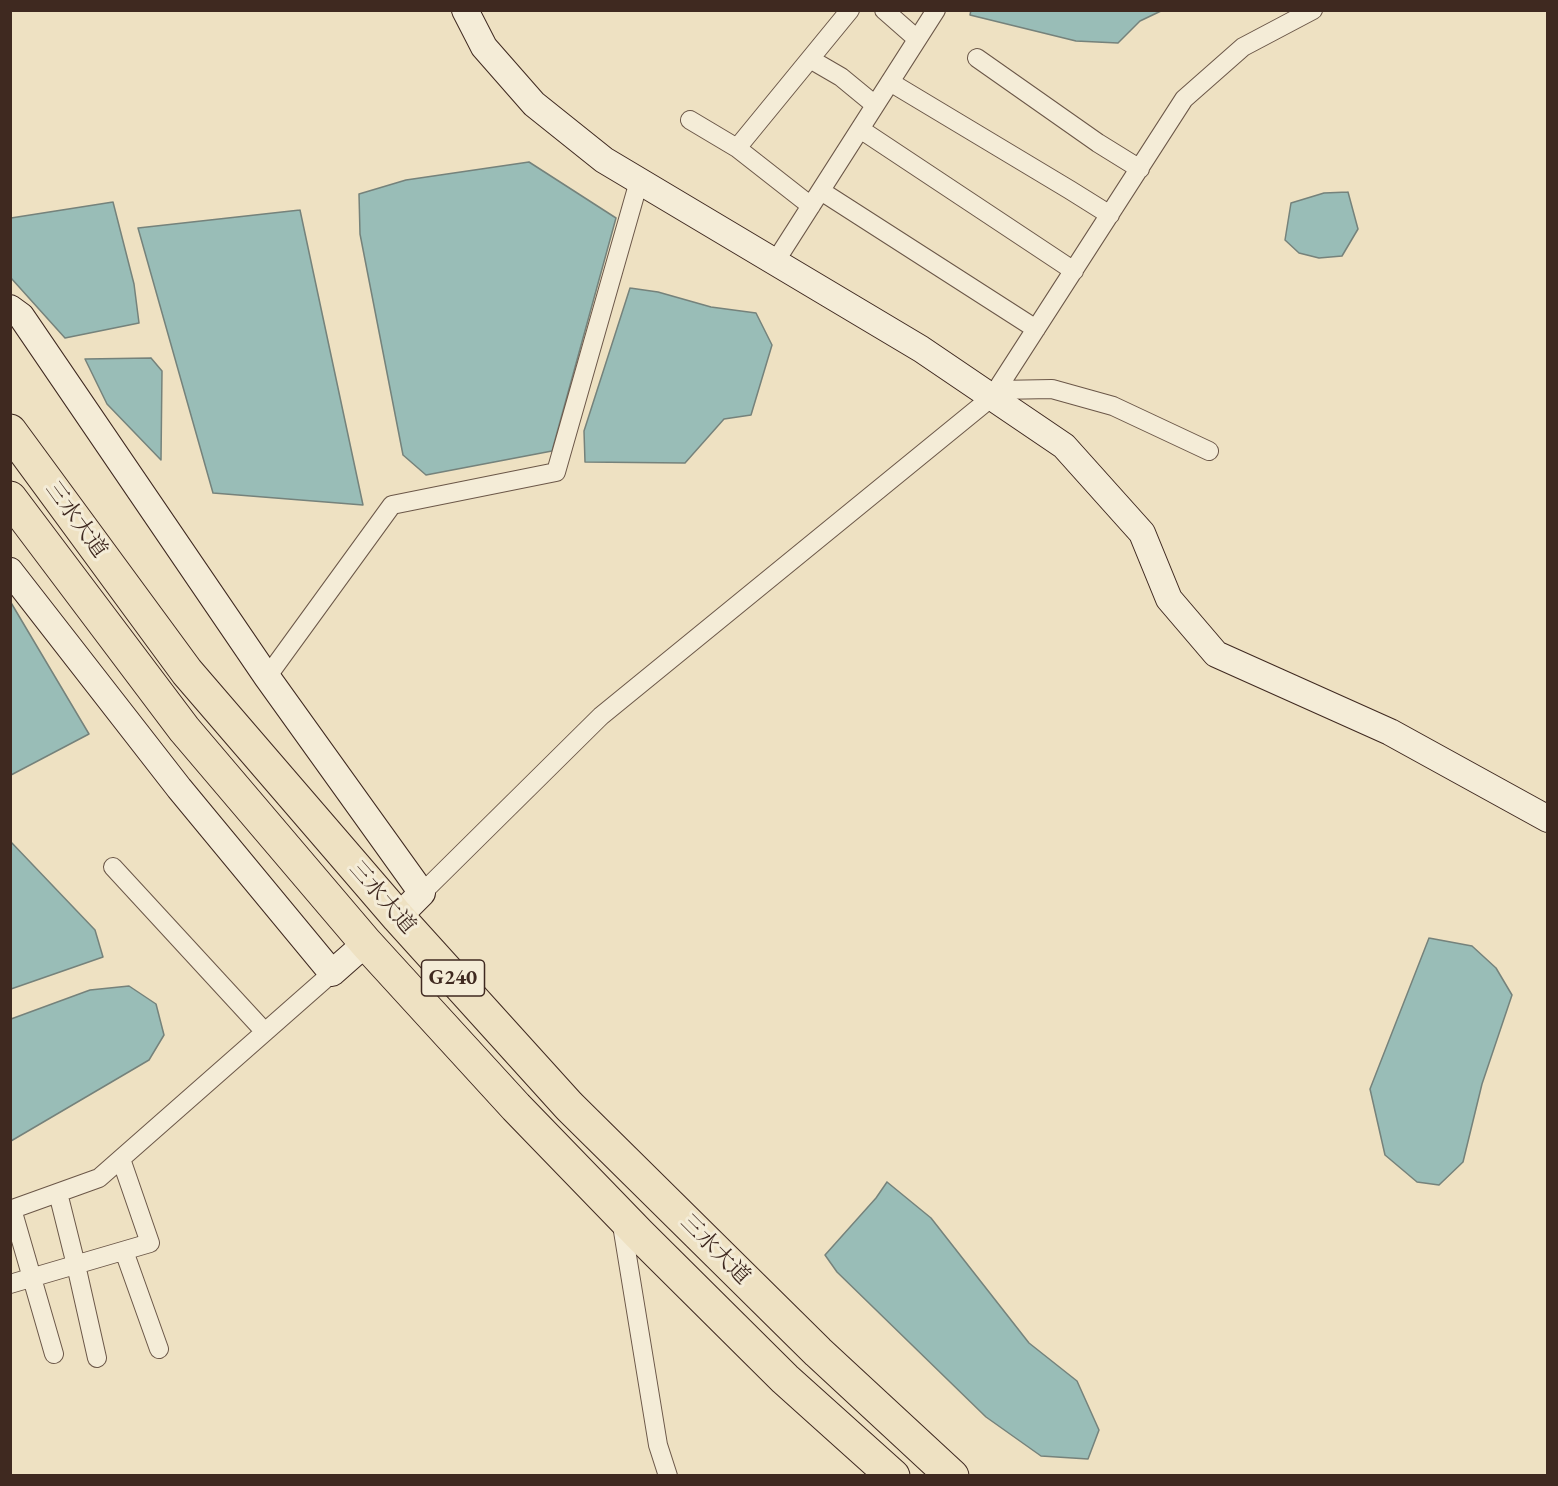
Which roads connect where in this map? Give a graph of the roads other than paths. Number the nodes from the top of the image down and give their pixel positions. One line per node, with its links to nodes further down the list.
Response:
1 (465, 10): 15 (main road)
2 (850, 10): 8 (street)
3 (884, 10): 6 (street)
4 (936, 10): 6 (street)
5 (1313, 10): 14 (street)
6 (917, 39): 9 (street)
7 (977, 58): 14 (street)
8 (810, 59): 10 (street); 13 (street)
9 (890, 82): 10 (street); 17 (street)
10 (875, 105): 12 (street)
11 (690, 120): 13 (street)
12 (860, 129): 16 (street); 19 (street)
13 (737, 148): 16 (street)
14 (1140, 169): 17 (street)
15 (639, 181): 18 (main road); 27 (street)
16 (816, 198): 18 (street); 21 (street)
17 (1110, 215): 19 (street)
18 (775, 262): 22 (main road)
19 (1074, 271): 21 (street)
20 (10, 308): 27 (main road)
21 (1036, 329): 22 (street)
22 (994, 393): 24 (street); 28 (main road); 30 (street)
23 (10, 431): 31 (highway, 三水大道 / G240)
24 (1209, 451)
25 (10, 498): 32 (highway, 三水大道 / G240)
26 (10, 571): 33 (main road)
27 (267, 677): 30 (main road)
28 (1548, 819)
29 (113, 867): 34 (street)
30 (422, 893): 31 (main road)
31 (398, 917): 48 (highway, 三水大道 / G240)
32 (366, 943): 33 (main road); 38 (highway, 三水大道 / G240)
33 (332, 973): 34 (street)
34 (265, 1032): 35 (street)
35 (121, 1159): 36 (street); 39 (street)
36 (58, 1193): 37 (street); 40 (street)
37 (11, 1209): 41 (street)
38 (620, 1214): 46 (street); 47 (highway, 三水大道 / G240)
39 (124, 1251): 40 (street); 43 (street)
40 (76, 1265): 41 (street); 45 (street)
41 (32, 1278): 42 (street); 44 (street)
42 (10, 1284)
43 (159, 1349)
44 (54, 1354)
45 (97, 1358)
46 (668, 1476)
47 (893, 1476)
48 (952, 1476)

